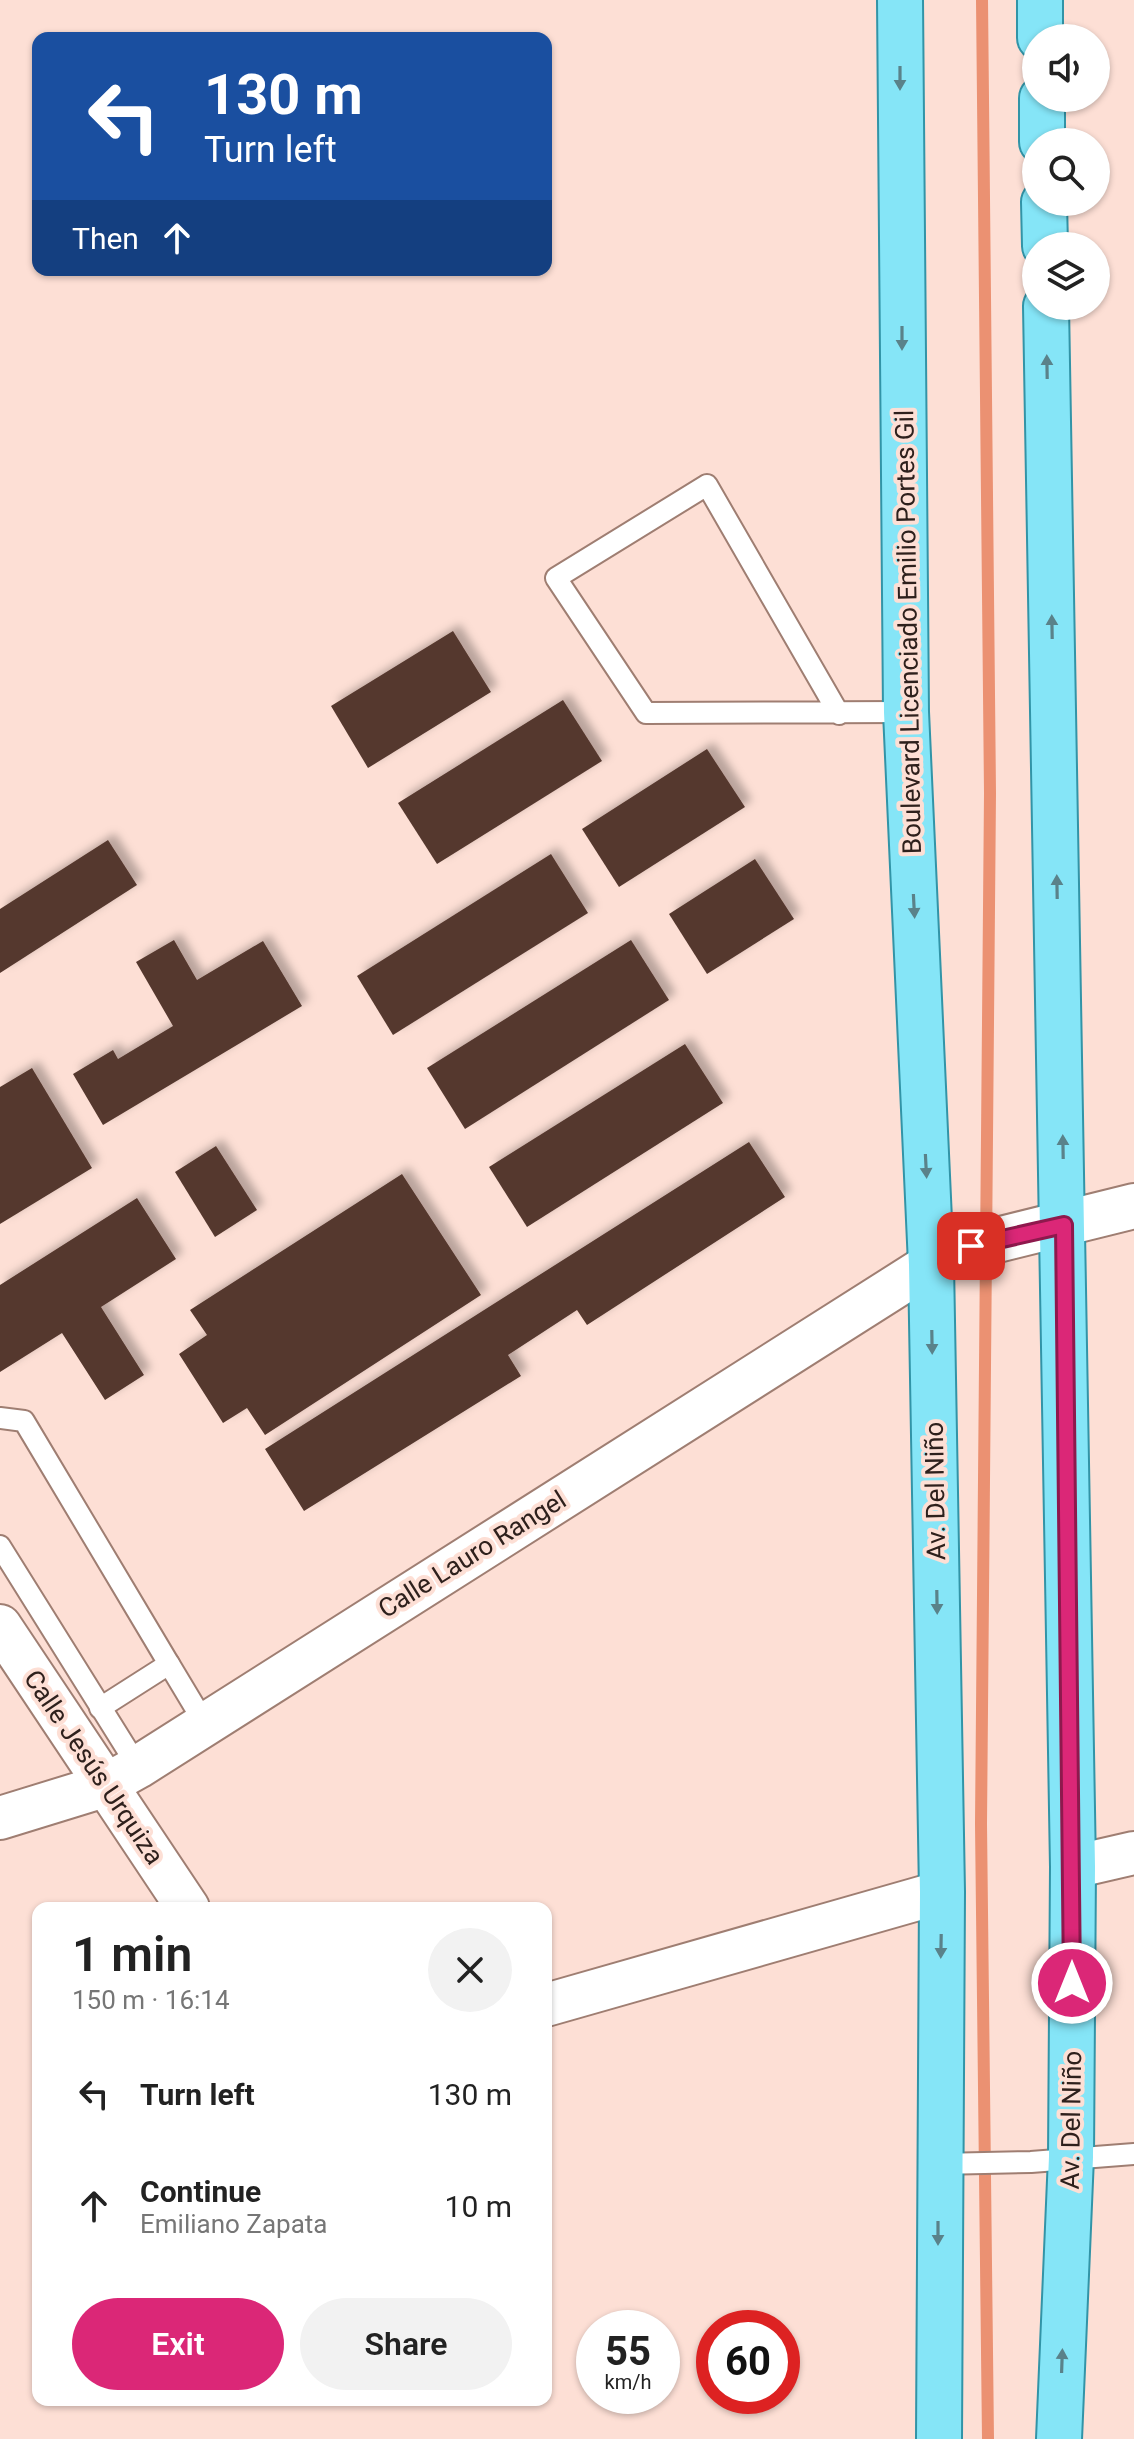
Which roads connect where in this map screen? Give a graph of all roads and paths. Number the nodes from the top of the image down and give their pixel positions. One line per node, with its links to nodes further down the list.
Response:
1 (900, 0): 5 (main road, Boulevard Licenciado Emilio Portes Gil, one-way to 5)
2 (1040, 0): 3 (main road)
3 (1040, 24)
4 (1046, 320): 8 (main road, one-way to 4)
5 (906, 712): 6 (lane); 9 (main road, Boulevard Licenciado Emilio Portes Gil, one-way to 9)
6 (839, 714): 6 (lane)
7 (1134, 1206): 8 (street)
8 (1064, 1225): 9 (street); 19 (main road, Av. Del Niño)
9 (940, 1258): 15 (street, Calle Lauro Rangel); 20 (main road, Av. Del Niño, one-way to 20)
10 (0, 1418): 13 (lane)
11 (0, 1546): 14 (lane)
12 (0, 1626): 16 (street, Calle Jesús Urquiza)
13 (169, 1664): 14 (lane); 15 (lane)
14 (100, 1708): 16 (lane)
15 (205, 1724): 16 (street, Calle Lauro Rangel)
16 (121, 1776): 17 (street, Calle Lauro Rangel); 21 (street, Calle Jesús Urquiza)
17 (0, 1818)
18 (1134, 1853): 19 (street)
19 (1073, 1867): 24 (main road, Av. Del Niño)
20 (942, 1892): 22 (street); 25 (main road, Av. Del Niño, one-way to 25)
21 (185, 1902)
22 (552, 2003)
23 (1134, 2154): 24 (lane)
24 (1051, 2160): 25 (lane); 27 (main road, Av. Del Niño, one-way to 24)
25 (947, 2162): 26 (main road, Av. Del Niño, one-way to 26)
26 (939, 2439)
27 (1059, 2439)

